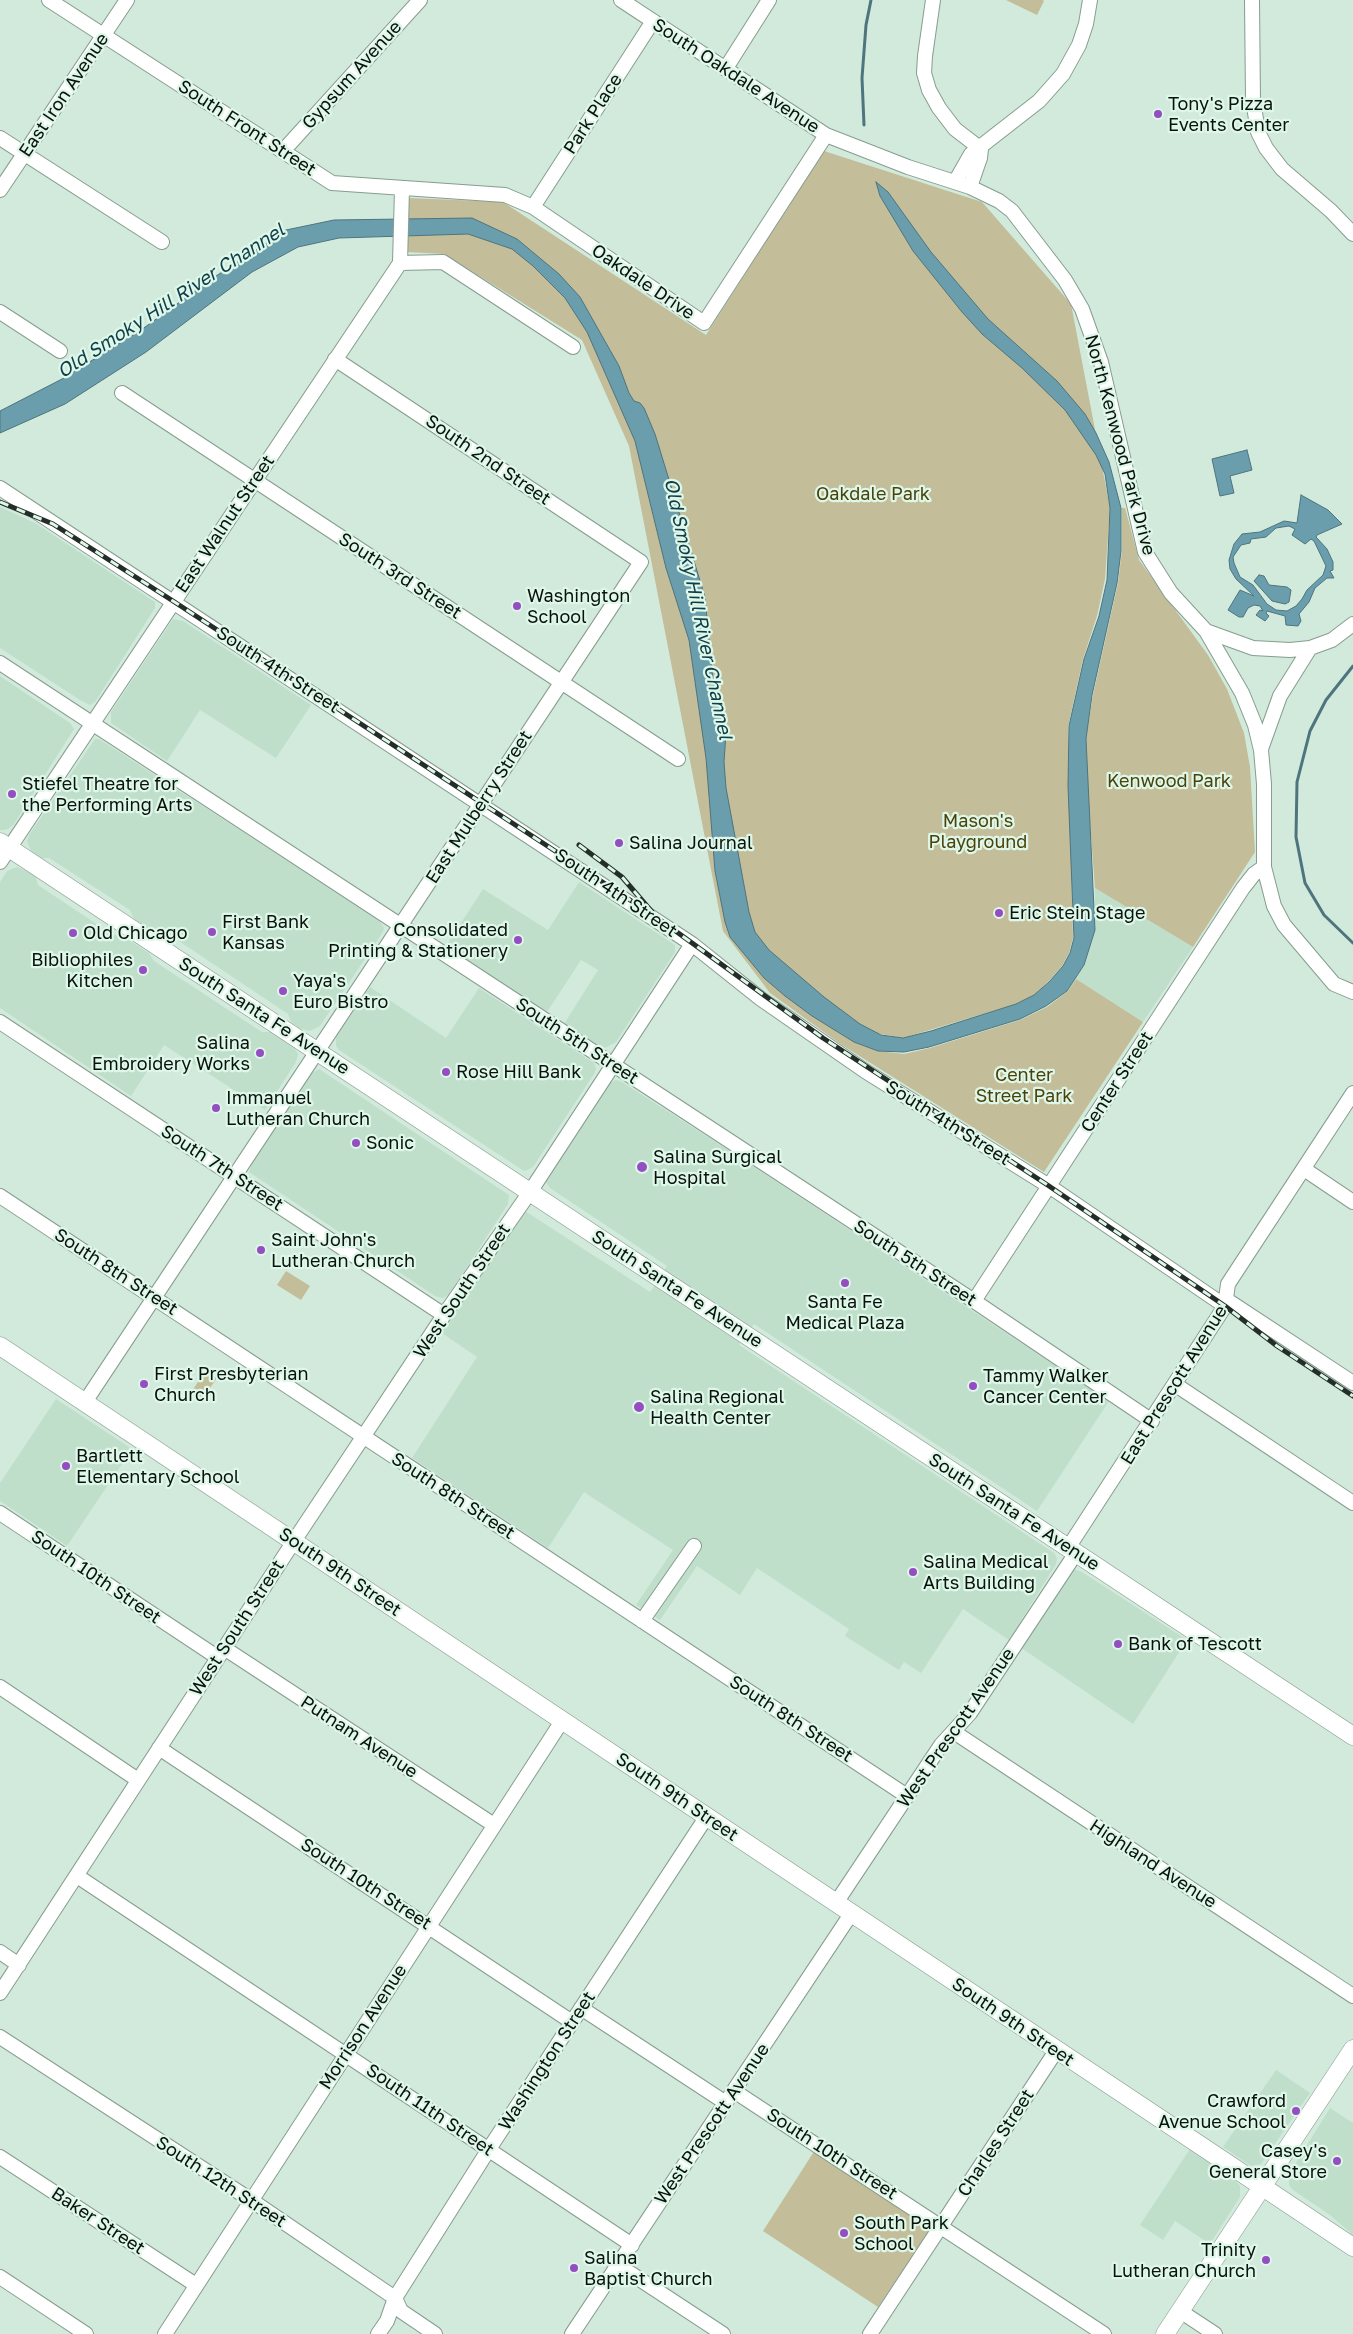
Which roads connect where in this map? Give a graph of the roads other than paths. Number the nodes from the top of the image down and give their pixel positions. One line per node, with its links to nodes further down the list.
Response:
1 (49, 0): 10 (street, South Front Street)
2 (127, 0): 10 (street, East Iron Avenue)
3 (420, 0): 15 (street, Gypsum Avenue)
4 (621, 0): 9 (street, South Oakdale Avenue)
5 (770, 0): 11 (street)
6 (933, 0): 14 (street)
7 (1090, 0): 14 (street)
8 (1252, 0): 22 (street)
9 (653, 21): 11 (street, South Oakdale Avenue); 21 (street, Park Place)
10 (104, 36): 15 (street, South Front Street); 16 (street, East Iron Avenue)
11 (726, 68): 12 (street, South Oakdale Avenue)
12 (826, 135): 17 (street, South Oakdale Avenue); 21 (street, Oakdale Drive)
13 (0, 138): 16 (street)
14 (980, 149): 17 (street); 18 (street)
15 (283, 151): 20 (street, South Front Street)
16 (24, 154): 19 (street, East Iron Avenue); 23 (street)
17 (955, 182): 18 (street, North Kenwood Park Drive)
18 (970, 187): 35 (street, North Kenwood Park Drive)
19 (0, 190)
20 (401, 195): 21 (street, Oakdale Drive); 24 (street)
21 (533, 207)
22 (1353, 234)
23 (162, 242)
24 (400, 263): 26 (street); 28 (street, East Walnut Street)
25 (0, 312): 27 (street)
26 (573, 347)
27 (60, 351)
28 (336, 359): 30 (street, East Walnut Street); 32 (street, South 2nd Street)
29 (122, 394): 30 (street, South 3rd Street)
30 (254, 480): 33 (street, East Walnut Street); 38 (street, South 3rd Street)
31 (0, 488): 33 (street, South 4th Street)
32 (641, 562): 38 (street, East Mulberry Street)
33 (173, 601): 39 (street, East Walnut Street); 42 (street, South 4th Street)
34 (1353, 624): 36 (street)
35 (1206, 631): 36 (street); 40 (street, North Kenwood Park Drive)
36 (1310, 648): 40 (street)
37 (0, 663): 39 (street, South 5th Street)
38 (562, 682): 41 (street, South 3rd Street); 42 (street, East Mulberry Street)
39 (91, 723): 43 (street, East Walnut Street); 45 (street, South 5th Street)
40 (1261, 750): 44 (street)
41 (678, 759)
42 (481, 804): 45 (street, East Mulberry Street); 46 (street, South 4th Street)
43 (3, 850): 51 (main road, South Santa Fe Avenue)
44 (1264, 867): 47 (street); 56 (street, Center Street)
45 (401, 926): 51 (street, East Mulberry Street); 52 (street, South 5th Street)
46 (692, 944): 52 (street, West South Street); 56 (street, South 4th Street)
47 (1334, 984): 48 (street); 49 (street)
48 (1353, 992)
49 (1353, 1004)
50 (0, 1022): 55 (street, South 7th Street)
51 (318, 1052): 55 (street, East Mulberry Street); 57 (main road, South Santa Fe Avenue)
52 (613, 1065): 57 (street, West South Street); 61 (street, South 5th Street)
53 (1353, 1093): 54 (street, East Prescott Avenue)
54 (1304, 1169): 59 (street); 62 (street, East Prescott Avenue)
55 (234, 1176): 60 (street, East Mulberry Street); 63 (street, South 7th Street)
56 (1049, 1186): 61 (street, Center Street); 62 (street, South 4th Street)
57 (530, 1192): 63 (street, West South Street); 74 (main road, South Santa Fe Avenue)
58 (0, 1196): 60 (street, South 8th Street)
59 (1353, 1202)
60 (154, 1296): 67 (street, East Mulberry Street); 69 (street, South 8th Street)
61 (974, 1301): 68 (street, South 5th Street)
62 (1226, 1303): 65 (street, South 4th Street); 66 (street, East Prescott Avenue)
63 (444, 1315): 69 (street, West South Street)
64 (0, 1346): 67 (main road, South 9th Street)
65 (1353, 1383)
66 (1176, 1385): 68 (street, East Prescott Avenue); 70 (street)
67 (85, 1402): 72 (main road, South 9th Street)
68 (1152, 1421): 74 (street, East Prescott Avenue)
69 (363, 1438): 72 (street, West South Street); 75 (street, South 8th Street)
70 (1353, 1503)
71 (0, 1513): 76 (street, South 10th Street)
72 (294, 1541): 76 (street, West South Street); 78 (main road, South 9th Street)
73 (694, 1546): 75 (street)
74 (1072, 1550): 79 (street, West Prescott Avenue); 80 (main road, South Santa Fe Avenue)
75 (642, 1621): 83 (street, South 8th Street)
76 (220, 1652): 81 (street, West South Street); 85 (street, Putnam Avenue)
77 (0, 1687): 82 (street)
78 (562, 1720): 84 (main road, South 9th Street); 85 (street, Morrison Avenue)
79 (954, 1732): 83 (street, West Prescott Avenue); 93 (street, Highland Avenue)
80 (1353, 1736)
81 (159, 1748): 82 (street, West South Street); 89 (street, South 10th Street)
82 (138, 1780): 86 (street, West South Street)
83 (907, 1796): 87 (street, West Prescott Avenue)
84 (707, 1816): 87 (main road, South 9th Street); 94 (street, Washington Street)
85 (494, 1825): 89 (street, Morrison Avenue)
86 (78, 1876): 91 (street, West South Street); 99 (street, South 11th Street)
87 (836, 1903): 88 (main road, South 9th Street)
88 (851, 1914): 98 (main road, South 9th Street); 100 (street, West Prescott Avenue)
89 (429, 1926): 95 (street, South 10th Street); 99 (street, Morrison Avenue)
90 (0, 1952): 91 (street)
91 (19, 1964): 92 (street, West South Street)
92 (0, 1993)
93 (1353, 1996)
94 (581, 2008): 95 (street, Washington Street); 101 (street)
95 (572, 2022): 102 (street, Washington Street)
96 (0, 2037): 105 (street, South 12th Street)
97 (1353, 2050): 104 (main road)
98 (1056, 2051): 104 (main road, South 9th Street); 106 (street, Charles Street)
99 (346, 2054): 102 (street, South 11th Street); 105 (street, Morrison Avenue)
100 (734, 2091): 101 (street, West Prescott Avenue); 106 (street, South 10th Street)
101 (726, 2103): 107 (street, West Prescott Avenue)
102 (489, 2150): 107 (street, South 11th Street); 112 (street, Washington Street)
103 (0, 2158): 111 (street, Baker Street)
104 (1262, 2187): 108 (main road, South 9th Street); 113 (main road)
105 (251, 2200): 111 (street, Morrison Avenue); 112 (street, South 12th Street)
106 (941, 2225): 120 (street, Charles Street); 121 (street, South 10th Street)
107 (632, 2245): 109 (street, West Prescott Avenue)
108 (1353, 2247)
109 (618, 2265): 118 (street, West Prescott Avenue); 119 (street)
110 (0, 2277): 114 (street)
111 (196, 2285): 115 (street, Morrison Avenue)
112 (395, 2298): 116 (street, Washington Street); 117 (street, South 12th Street)
113 (1180, 2311): 122 (main road); 123 (street)
114 (86, 2334)
115 (165, 2334)
116 (378, 2334)
117 (435, 2334)
118 (572, 2334)
119 (723, 2334)
120 (870, 2334)
121 (1104, 2334)
122 (1165, 2334)
123 (1215, 2334)

